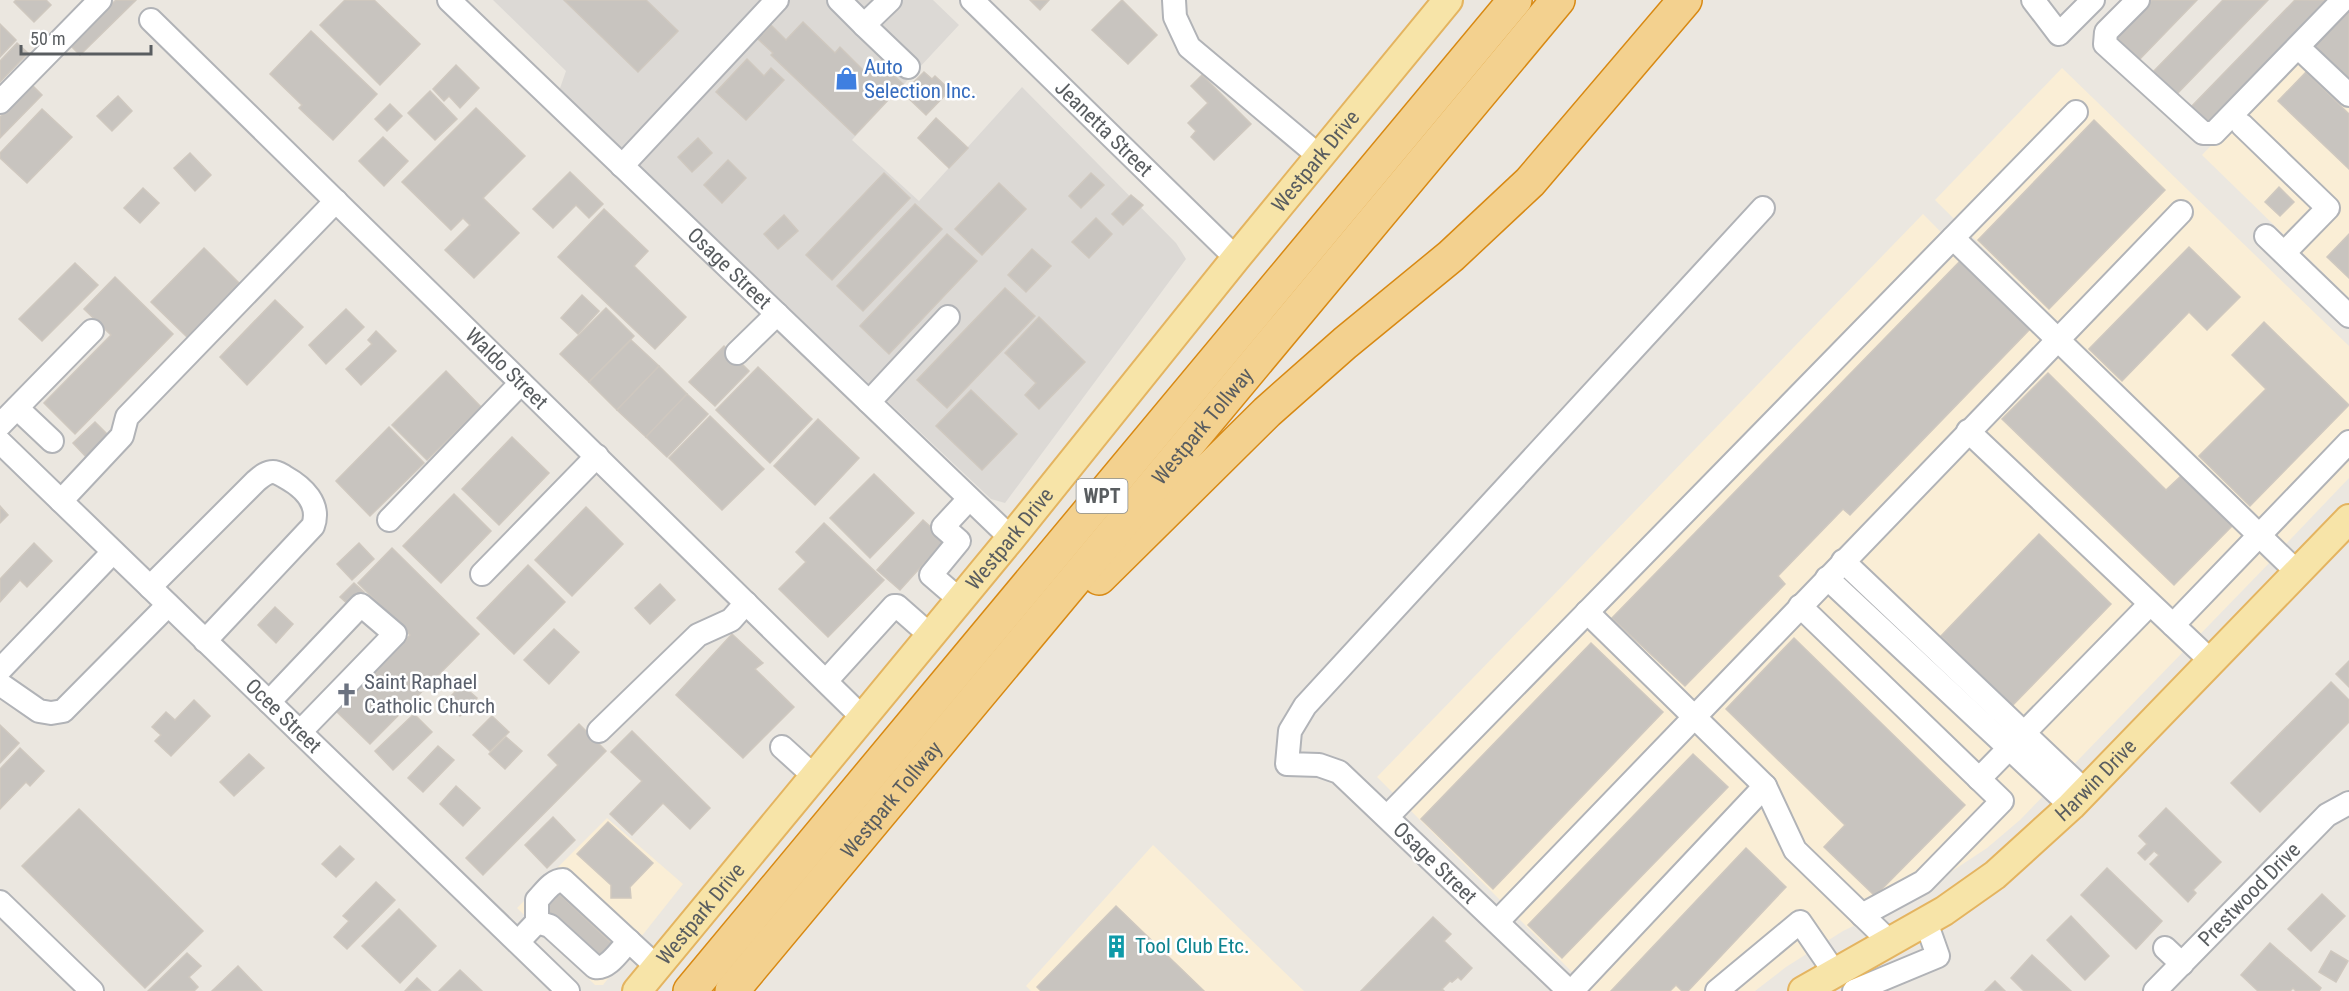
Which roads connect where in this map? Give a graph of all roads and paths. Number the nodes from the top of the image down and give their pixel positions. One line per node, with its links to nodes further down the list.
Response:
1 (100, 0): 21 (street)
2 (449, 0): 25 (street, Osage Street)
3 (777, 0): 25 (street)
4 (839, 0): 17 (street)
5 (890, 0): 17 (street)
6 (972, 0): 32 (street, Jeanetta Street)
7 (1174, 0): 24 (street)
8 (1448, 0): 24 (main road, Westpark Drive)
9 (1515, 0): 102 (highway, Westpark Tollway / WPT)
10 (1558, 0): 76 (highway, Westpark Tollway / WPT)
11 (1685, 0): 76 (highway)
12 (2093, 0): 15 (street)
13 (2138, 0): 18 (street)
14 (2343, 0): 18 (street)
15 (2042, 3)
16 (151, 20): 26 (street, Waldo Street)
17 (864, 25): 19 (street)
18 (2298, 47): 20 (street)
19 (908, 67)
20 (2349, 95)
21 (0, 102)
22 (2076, 112): 30 (street)
23 (2242, 125): 31 (street)
24 (1319, 156): 32 (main road, Westpark Drive)
25 (622, 166): 33 (street, Osage Street)
26 (336, 201): 39 (street, Waldo Street); 49 (street)
27 (1763, 208): 86 (street, Osage Street)
28 (2181, 212): 37 (street)
29 (2266, 236): 31 (street)
30 (1953, 238): 37 (street); 65 (street)
31 (2284, 253): 34 (street)
32 (1236, 258): 53 (main road, Westpark Drive)
33 (777, 314): 38 (street); 40 (street, Osage Street)
34 (2349, 316)
35 (948, 317): 40 (street)
36 (92, 331): 41 (street)
37 (2058, 338): 43 (street); 52 (street)
38 (737, 353)
39 (521, 383): 47 (street, Waldo Street); 51 (street)
40 (869, 402): 48 (street, Osage Street)
41 (17, 408): 42 (street); 44 (street)
42 (0, 425)
43 (1968, 431): 55 (street); 62 (street)
44 (52, 441)
45 (0, 442): 49 (street, Ocee Street)
46 (2349, 442): 52 (street)
47 (597, 456): 57 (street); 61 (street, Waldo Street)
48 (969, 499): 53 (street, Osage Street); 60 (street)
49 (61, 501): 54 (street, Ocee Street)
50 (2349, 519): 56 (main road, Harwin Drive)
51 (389, 520)
52 (2260, 535): 56 (street); 66 (street)
53 (1011, 538): 60 (main road, Westpark Drive)
54 (113, 552): 59 (street, Ocee Street); 70 (street)
55 (1843, 561): 58 (street); 79 (street)
56 (2297, 572): 69 (main road, Harwin Drive)
57 (482, 574)
58 (1827, 578): 64 (street); 79 (street)
59 (150, 587): 63 (street, Ocee Street); 68 (street)
60 (960, 600): 67 (main road, Westpark Drive)
61 (746, 603): 71 (street, Waldo Street); 77 (street)
62 (2150, 604): 66 (street); 79 (street)
63 (168, 605): 68 (street, Ocee Street); 72 (street)
64 (1800, 606): 74 (street); 82 (street)
65 (1587, 612): 74 (street); 86 (street)
66 (2173, 625): 69 (street)
67 (931, 636): 71 (street); 75 (main road, Westpark Drive)
68 (205, 641): 73 (street, Ocee Street)
69 (2211, 661): 84 (main road, Harwin Drive)
70 (0, 670)
71 (826, 681): 75 (street, Waldo Street)
72 (0, 684)
73 (269, 702): 78 (street, Ocee Street); 78 (street)
74 (1695, 716): 83 (street); 90 (street)
75 (863, 718): 81 (main road, Westpark Drive)
76 (949, 728): 103 (highway, Westpark Tollway / WPT)
77 (599, 731)
78 (300, 732): 93 (street, Ocee Street)
79 (2017, 741): 82 (street); 84 (street)
80 (782, 747): 81 (street)
81 (815, 777): 97 (main road, Westpark Drive)
82 (1980, 779): 88 (street)
83 (1765, 786): 88 (street); 104 (street)
84 (2078, 798): 91 (main road, Harwin Drive)
85 (2349, 803): 96 (street, Prestwood Drive)
86 (1387, 817): 90 (street, Osage Street)
87 (0, 902): 99 (street)
88 (1862, 915): 94 (street)
89 (537, 922): 92 (street); 92 (street); 93 (street)
90 (1497, 922): 104 (street, Osage Street)
91 (1926, 922): 94 (main road, Harwin Drive); 98 (street)
92 (629, 941): 97 (street)
93 (518, 942): 100 (street, Ocee Street)
94 (1891, 943): 98 (main road, Harwin Drive)
95 (2165, 948): 96 (street)
96 (2182, 964): 107 (street, Prestwood Drive)
97 (657, 967): 101 (main road, Westpark Drive)
98 (1848, 980): 105 (street); 106 (main road, Harwin Drive)
99 (92, 991)
100 (568, 991)
101 (636, 991)
102 (690, 991)
103 (732, 991)
104 (1570, 991)
105 (1717, 991)
106 (1803, 991)
107 (2155, 991)

